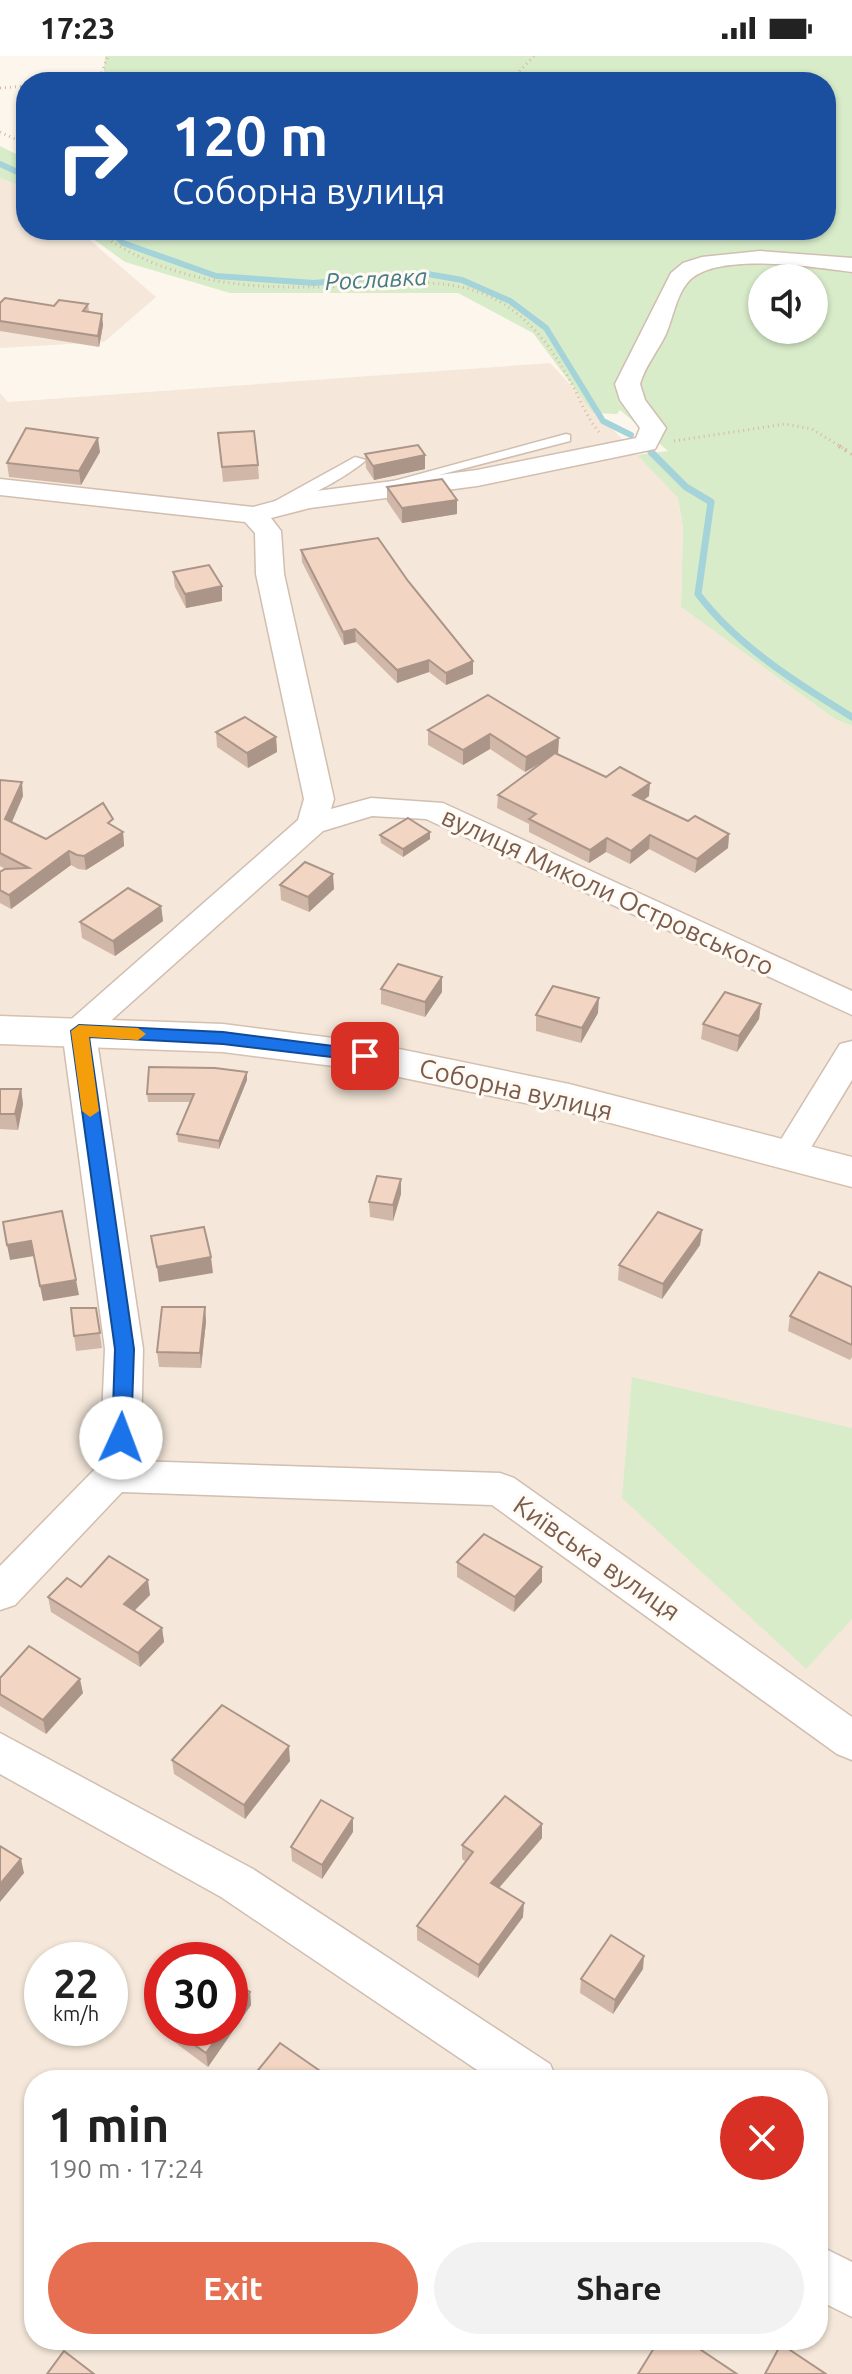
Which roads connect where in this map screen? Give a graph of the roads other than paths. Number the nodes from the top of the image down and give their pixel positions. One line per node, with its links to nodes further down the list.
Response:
1 (852, 265): 5 (street)
2 (566, 438): 5 (lane)
3 (360, 460): 6 (lane)
4 (0, 487): 6 (street)
5 (348, 496): 6 (street)
6 (253, 515): 7 (street)
7 (312, 824): 8 (street, вулиця Миколи Островського); 10 (street)
8 (852, 1004)
9 (0, 1030): 10 (street, Соборна вулиця)
10 (79, 1031): 12 (street, Соборна вулиця); 14 (street)
11 (852, 1052): 12 (street)
12 (789, 1155): 13 (street, Соборна вулиця)
13 (852, 1172)
14 (113, 1476): 15 (street); 16 (street, Київська вулиця)
15 (0, 1593)
16 (852, 1741)
17 (0, 1752): 18 (street)
18 (518, 2070)
19 (828, 2276): 20 (street)
20 (852, 2292)

